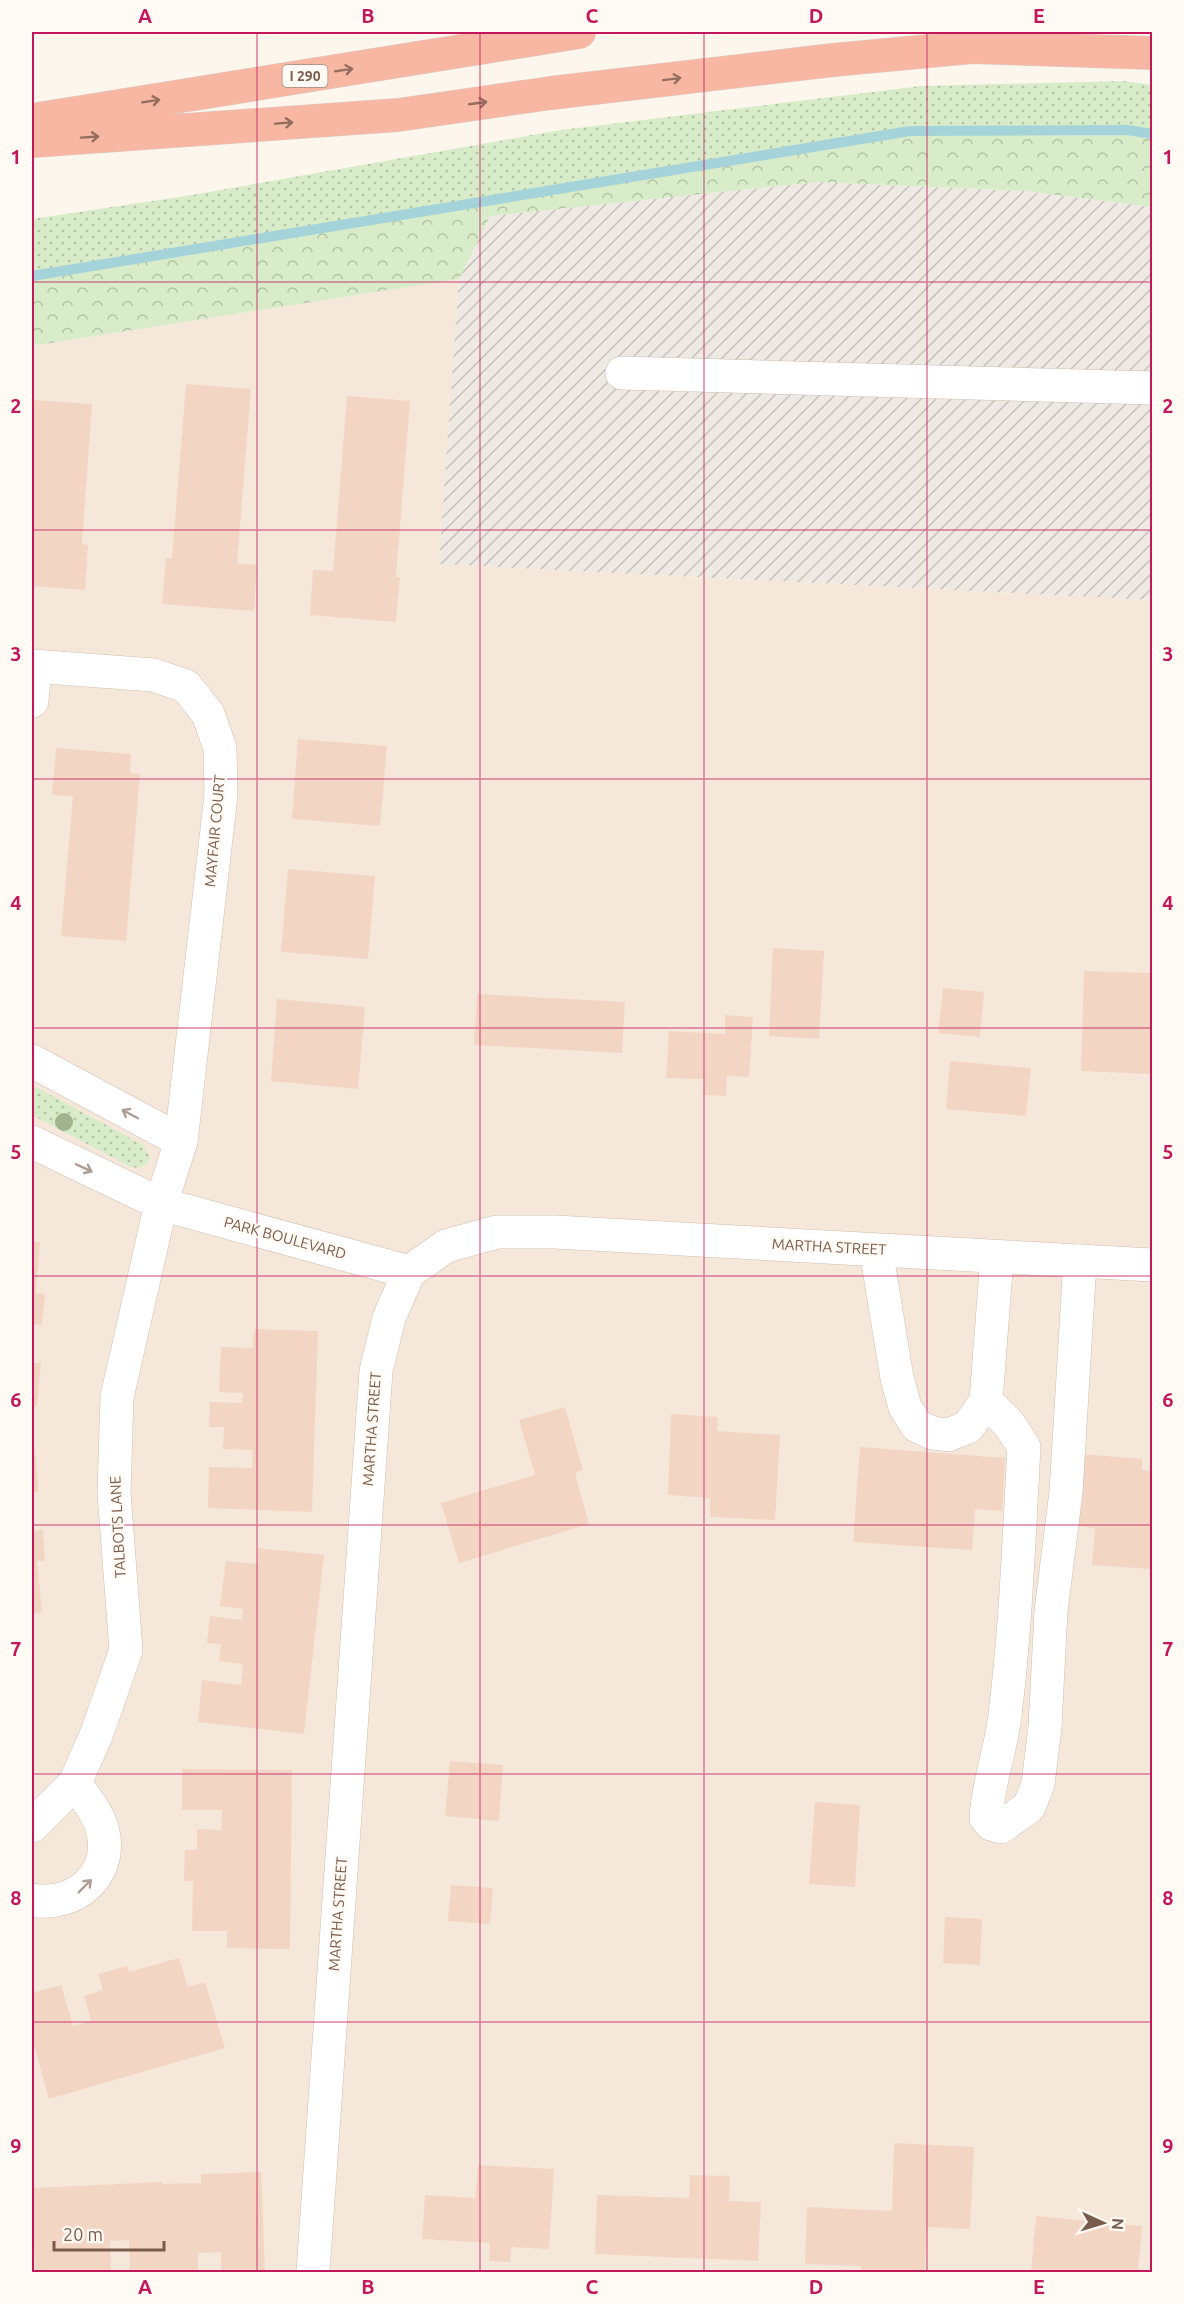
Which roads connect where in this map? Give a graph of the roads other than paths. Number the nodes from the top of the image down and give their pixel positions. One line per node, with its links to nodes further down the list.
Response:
1 (579, 32): 3 (highway, I 290, one-way to 1)
2 (1152, 53): 4 (highway, one-way to 2)
3 (32, 120)
4 (32, 141)
5 (622, 373): 6 (street)
6 (1152, 388)
7 (33, 667): 8 (street); 10 (street, MAYFAIR COURT)
8 (32, 701)
9 (32, 1061): 10 (street, one-way to 9)
10 (181, 1141): 12 (street)
11 (32, 1142): 12 (street, PARK BOULEVARD, one-way to 12)
12 (160, 1204): 17 (street, PARK BOULEVARD); 19 (street, TALBOTS LANE)
13 (876, 1250): 14 (street, MARTHA STREET); 17 (street, MARTHA STREET); 18 (street)
14 (997, 1257): 15 (street, MARTHA STREET); 18 (street)
15 (1080, 1261): 16 (street, MARTHA STREET); 18 (street)
16 (1152, 1265)
17 (409, 1272): 22 (street, MARTHA STREET)
18 (986, 1401)
19 (75, 1783): 20 (street, TALBOTS LANE); 21 (street, one-way to 19)
20 (32, 1826)
21 (32, 1900)
22 (313, 2272)

